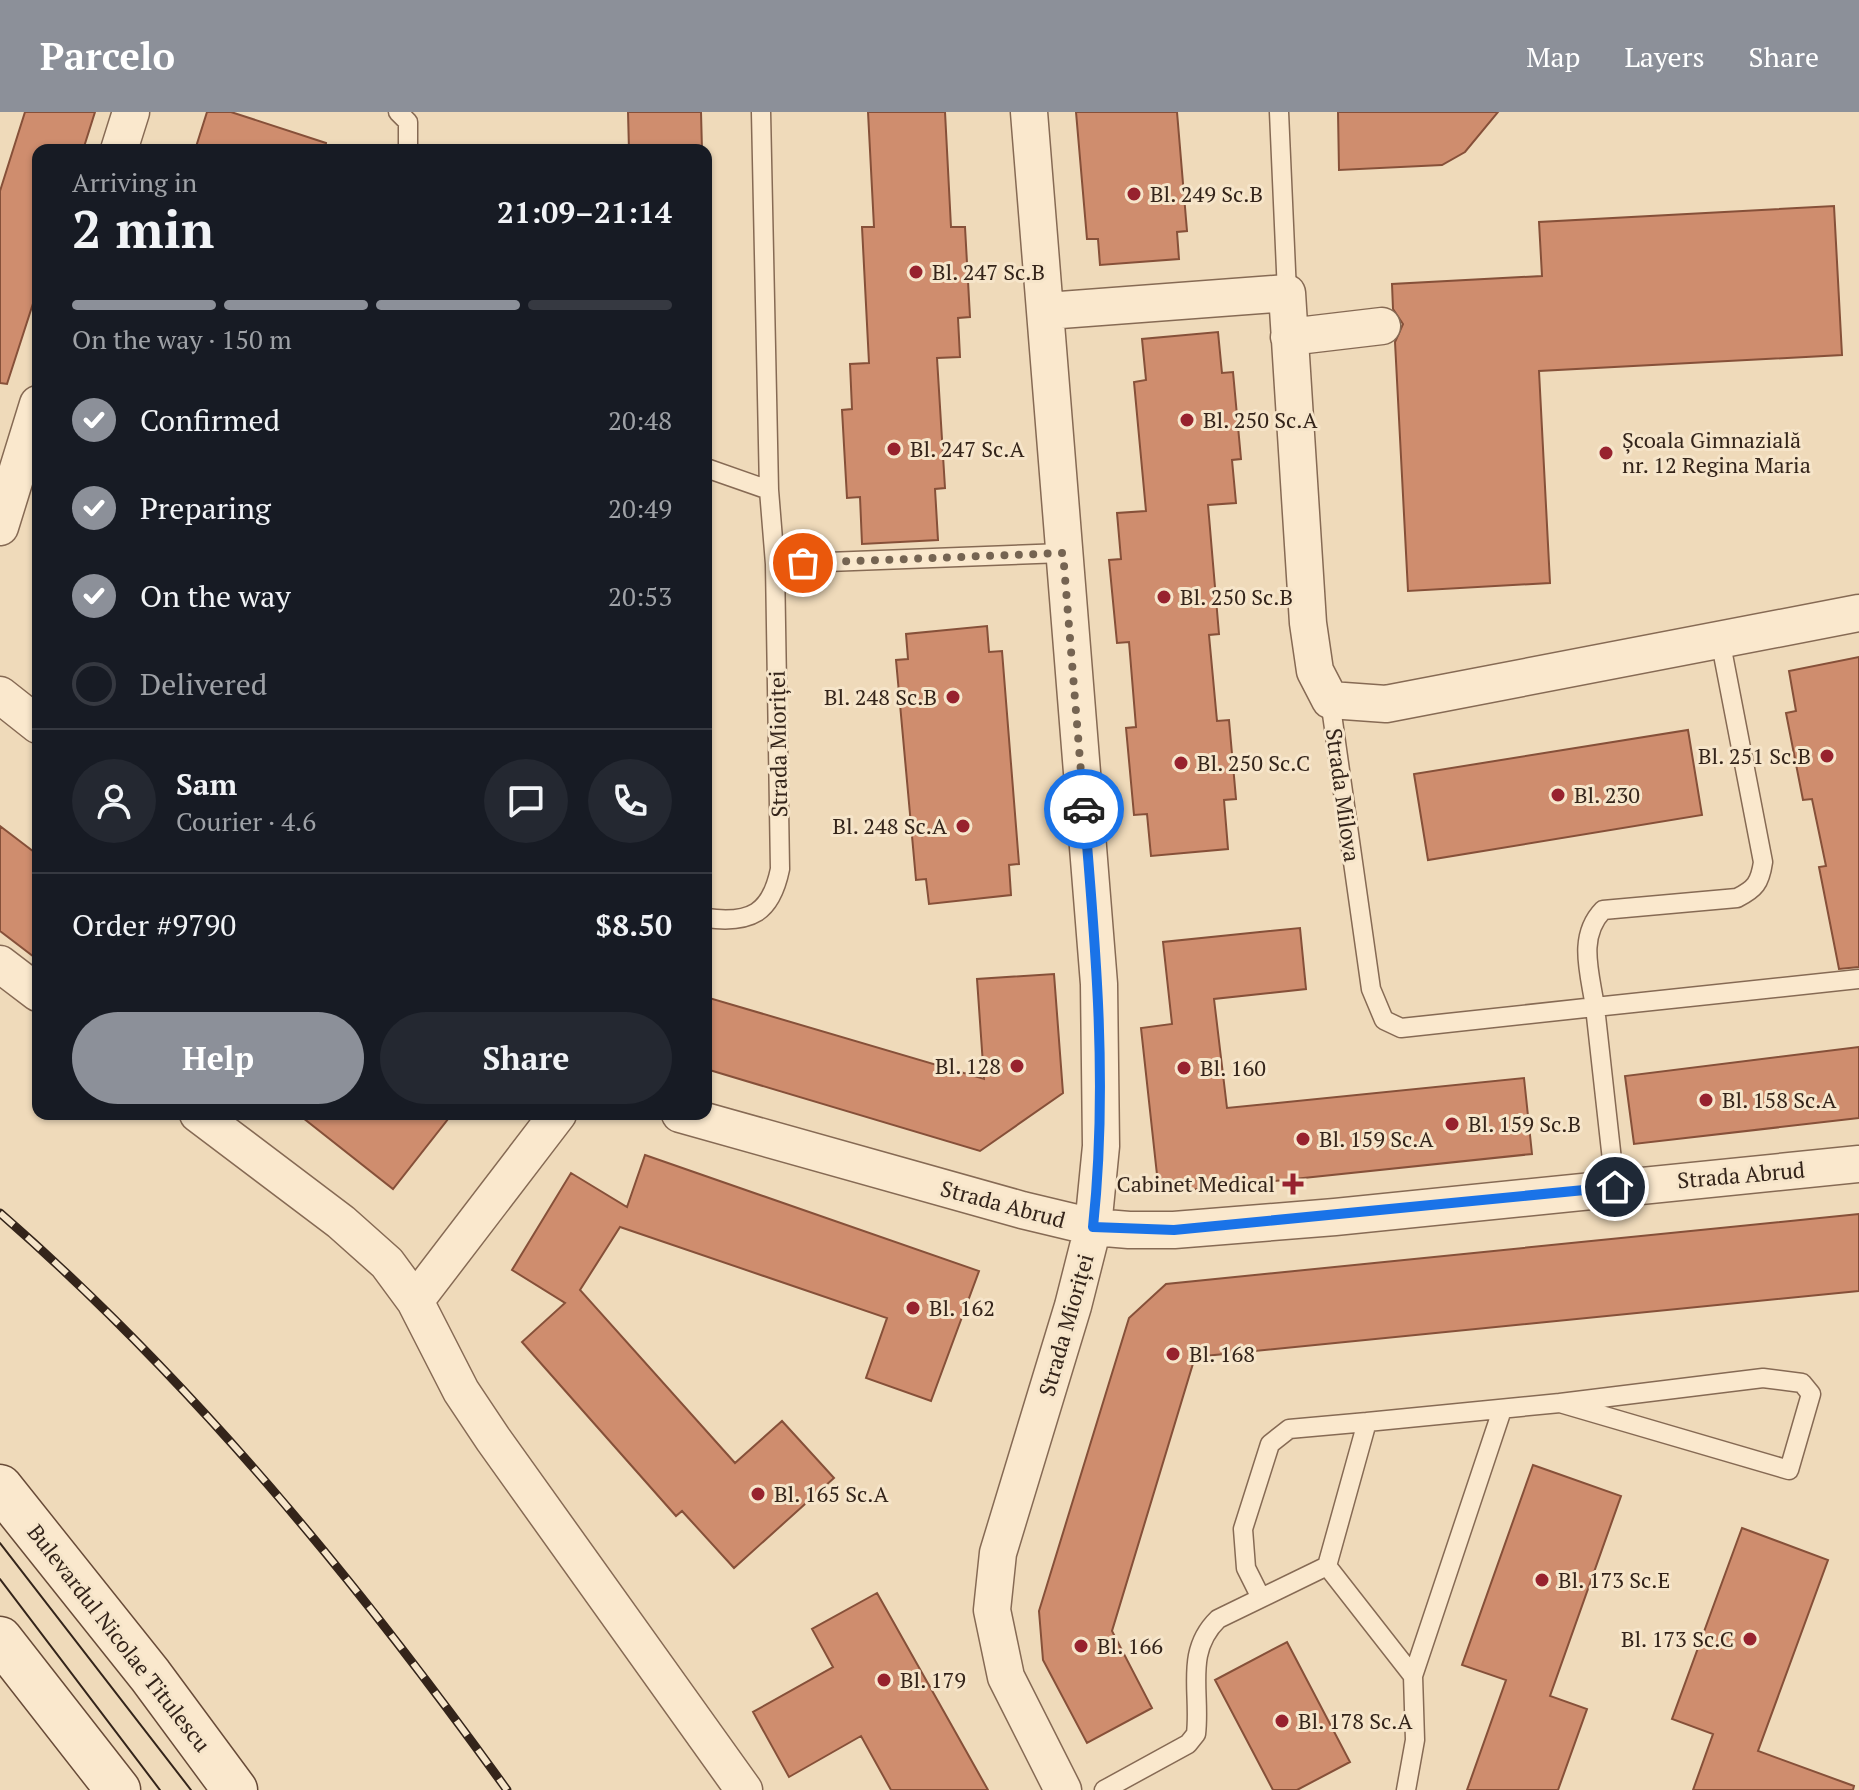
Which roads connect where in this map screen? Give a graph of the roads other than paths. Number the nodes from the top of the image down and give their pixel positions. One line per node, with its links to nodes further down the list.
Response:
1 (131, 112): 6 (street)
2 (761, 112): 14 (lane, Strada Mioriței)
3 (1029, 112): 9 (street, Strada Mioriței)
4 (1279, 112): 8 (lane)
5 (403, 117): 7 (lane)
6 (121, 144)
7 (407, 144)
8 (1287, 293): 9 (street); 11 (street)
9 (1047, 311): 16 (street, Strada Mioriței)
10 (1382, 326): 11 (street)
11 (1289, 337): 21 (street)
12 (32, 423): 15 (street)
13 (712, 470): 14 (lane)
14 (769, 490): 17 (lane, Strada Mioriței)
15 (0, 527)
16 (1063, 553): 17 (lane); 33 (street, Strada Mioriței)
17 (775, 564): 23 (lane, Strada Mioriței)
18 (1859, 613): 19 (street, Strada Milova)
19 (1720, 639): 21 (street, Strada Milova); 27 (lane)
20 (0, 695): 22 (street)
21 (1330, 700): 27 (lane, Strada Milova)
22 (32, 720)
23 (712, 919)
24 (0, 964): 26 (street)
25 (1859, 979): 27 (lane, Strada Milova)
26 (32, 988)
27 (1595, 1007): 32 (lane)
28 (206, 1120): 34 (street)
29 (553, 1120): 34 (street)
30 (702, 1120): 33 (street, Strada Abrud)
31 (1859, 1164): 32 (street, Strada Abrud)
32 (1615, 1187): 33 (street, Strada Abrud)
33 (1093, 1227): 46 (street, Strada Mioriței)
34 (415, 1301): 45 (street)
35 (1560, 1403): 35 (lane); 36 (lane)
36 (1502, 1410): 37 (lane); 42 (lane)
37 (1367, 1422): 39 (lane); 40 (lane)
38 (0, 1487): 44 (main road, Bulevardul Nicolae Titulescu)
39 (1327, 1566): 40 (lane); 42 (lane)
40 (1260, 1596): 47 (lane)
41 (0, 1639): 43 (main road)
42 (1413, 1676): 48 (lane)
43 (118, 1790)
44 (235, 1790)
45 (744, 1790)
46 (1063, 1790)
47 (1104, 1790)
48 (1406, 1790)

